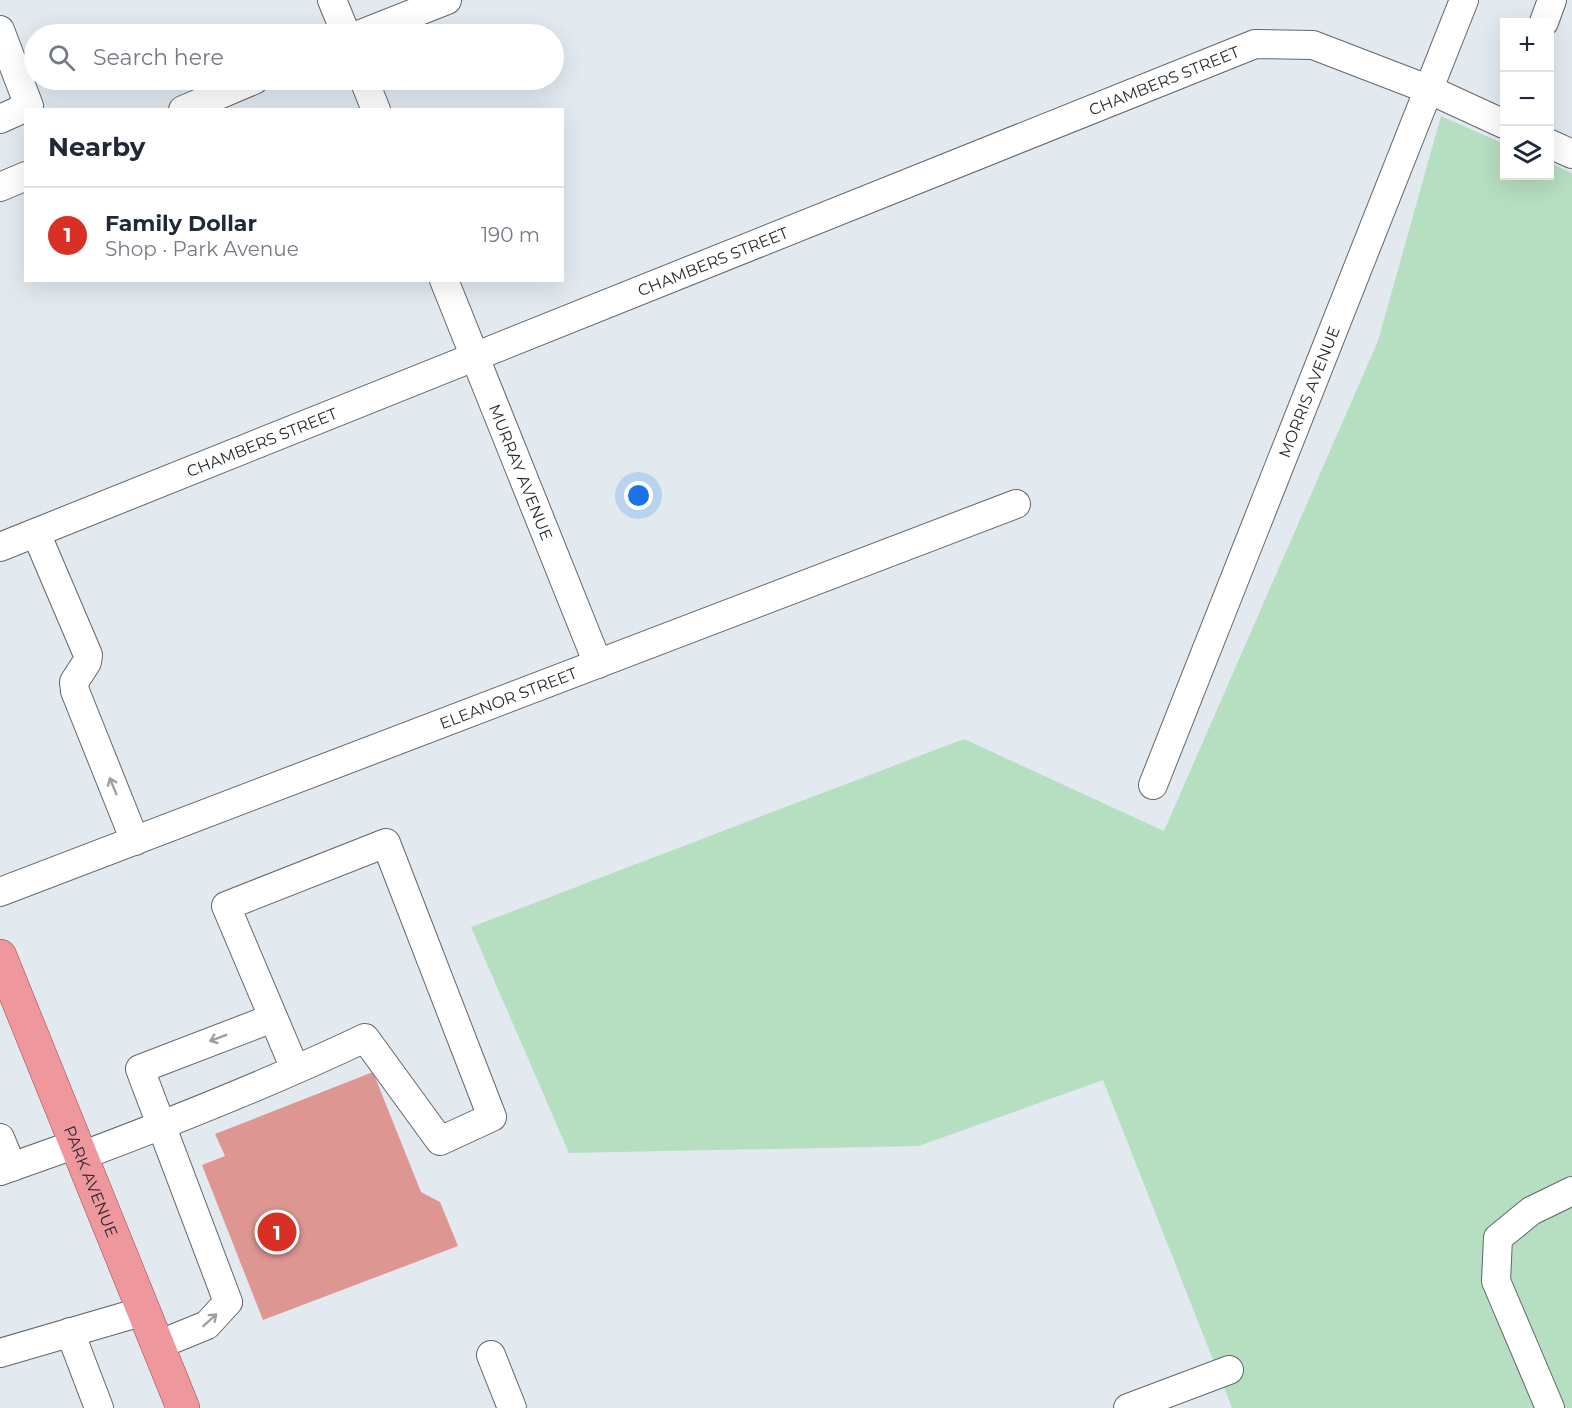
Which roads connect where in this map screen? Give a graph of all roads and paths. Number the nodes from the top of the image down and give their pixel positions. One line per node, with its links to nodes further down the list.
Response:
1 (332, 0): 6 (street)
2 (447, 0): 7 (street)
3 (1464, 0): 11 (street, MORRIS AVENUE)
4 (1552, 0): 5 (street)
5 (1545, 18)
6 (342, 24)
7 (386, 24)
8 (0, 30): 13 (street)
9 (230, 90): 14 (street)
10 (368, 90): 15 (street)
11 (1430, 90): 17 (street, CHAMBERS STREET); 23 (street, CHAMBERS STREET); 28 (street, MORRIS AVENUE)
12 (24, 108): 16 (street)
13 (25, 108)
14 (188, 108)
15 (375, 108)
16 (0, 119)
17 (1500, 122)
18 (1554, 146): 19 (street)
19 (1572, 154)
20 (24, 177): 21 (street)
21 (0, 187)
22 (445, 282): 23 (street, MURRAY AVENUE)
23 (475, 357): 25 (street, CHAMBERS STREET); 27 (street, MURRAY AVENUE)
24 (1016, 504): 27 (street, ELEANOR STREET)
25 (36, 533): 26 (street, CHAMBERS STREET); 29 (street, one-way to 25)
26 (0, 547)
27 (598, 664): 29 (street, ELEANOR STREET)
28 (1153, 785)
29 (135, 841): 30 (street, ELEANOR STREET)
30 (0, 892)
31 (0, 956): 36 (main road, PARK AVENUE)
32 (273, 1018): 33 (street); 33 (street); 34 (street, one-way to 34)
33 (294, 1069): 34 (street)
34 (162, 1125): 36 (street); 41 (street, one-way to 34)
35 (0, 1138): 37 (street)
36 (79, 1150): 37 (street); 39 (main road, PARK AVENUE)
37 (6, 1169)
38 (1572, 1191): 49 (street)
39 (144, 1311): 40 (street); 41 (main road, PARK AVENUE)
40 (70, 1332): 42 (street); 45 (street)
41 (158, 1345): 46 (main road, PARK AVENUE)
42 (0, 1353)
43 (491, 1355): 47 (street)
44 (1229, 1370): 48 (street)
45 (99, 1408)
46 (183, 1408)
47 (512, 1408)
48 (1128, 1408)
49 (1550, 1408)

